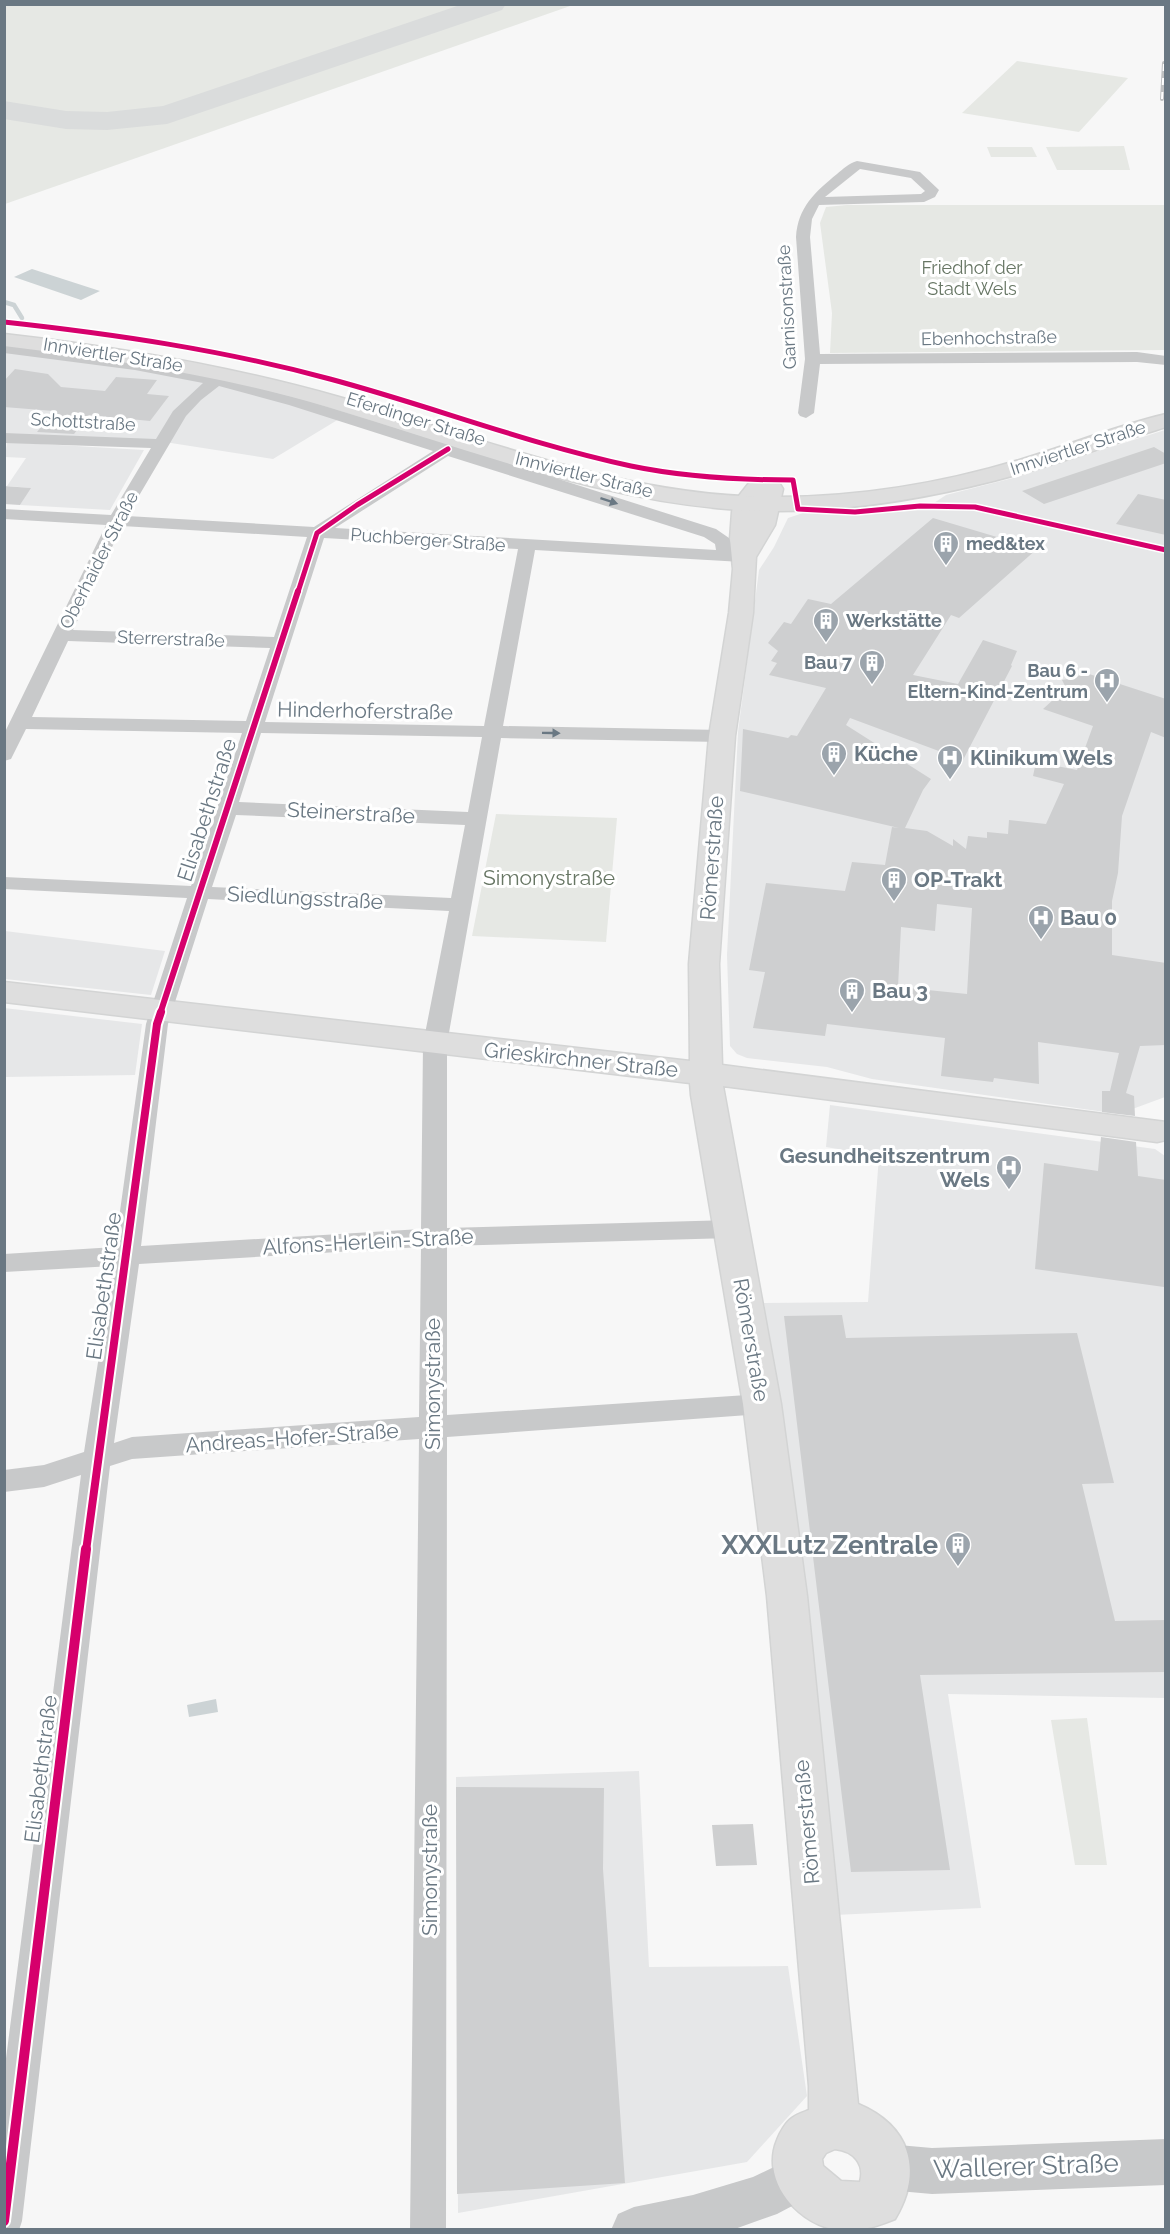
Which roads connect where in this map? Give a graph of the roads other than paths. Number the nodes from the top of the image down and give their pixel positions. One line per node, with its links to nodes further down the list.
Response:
1 (815, 201): 1 (street, Garnisonstraße); 5 (street, Garnisonstraße)
2 (4, 329): 14 (main road, Innviertler Straße)
3 (4, 340): 14 (main road, Innviertler Straße)
4 (4, 348): 7 (street, Eferdinger Straße)
5 (813, 359): 6 (street, Ebenhochstraße); 9 (street, Garnisonstraße)
6 (1166, 361)
7 (216, 381): 12 (street, Oberhaider Straße); 13 (street, Eferdinger Straße)
8 (1166, 405): 14 (main road, Innviertler Straße)
9 (806, 413)
10 (1166, 420): 14 (main road, Innviertler Straße)
11 (4, 438): 12 (street, Schottstraße)
12 (160, 444): 16 (street, Oberhaider Straße)
13 (448, 449): 17 (street); 19 (street, Eferdinger Straße, one-way to 19)
14 (761, 496): 19 (main road, Römerstraße)
15 (4, 514): 16 (street, Puchberger Straße)
16 (116, 521): 17 (street, Puchberger Straße); 20 (street, Oberhaider Straße)
17 (317, 533): 18 (street, Puchberger Straße); 21 (street, Elisabethstraße)
18 (526, 546): 19 (street, Puchberger Straße); 24 (street, Simonystraße)
19 (735, 557): 25 (main road, Römerstraße)
20 (61, 635): 21 (street, Sterrerstraße); 22 (street, Oberhaider Straße)
21 (281, 643): 23 (street, Elisabethstraße)
22 (20, 723): 23 (street, Hinderhoferstraße); 26 (street, Oberhaider Straße)
23 (254, 726): 24 (street, Hinderhoferstraße); 27 (street, Elisabethstraße)
24 (493, 732): 25 (street, Hinderhoferstraße, one-way to 25); 28 (street, Simonystraße)
25 (722, 736): 35 (main road, Römerstraße)
26 (4, 755)
27 (226, 808): 28 (street, Steinerstraße); 30 (street, Elisabethstraße)
28 (476, 819): 31 (street, Simonystraße)
29 (4, 883): 30 (street, Siedlungsstraße)
30 (199, 893): 31 (street, Siedlungsstraße); 33 (street, Elisabethstraße)
31 (461, 905): 34 (street, Simonystraße)
32 (4, 992): 33 (main road, Grieskirchner Straße)
33 (161, 1011): 34 (main road, Grieskirchner Straße); 39 (street, Elisabethstraße)
34 (435, 1044): 35 (main road, Grieskirchner Straße); 38 (street, Simonystraße)
35 (705, 1074): 36 (main road, Grieskirchner Straße); 37 (main road, Römerstraße)
36 (1163, 1131)
37 (731, 1229): 38 (street, Alfons-Herlein-Straße); 41 (main road, Römerstraße)
38 (434, 1237): 39 (street, Alfons-Herlein-Straße); 42 (street, Simonystraße)
39 (127, 1256): 40 (street, Alfons-Herlein-Straße); 43 (street, Elisabethstraße)
40 (4, 1263)
41 (762, 1404): 42 (street, Andreas-Hofer-Straße); 45 (main road, Römerstraße)
42 (433, 1428): 43 (street, Andreas-Hofer-Straße); 51 (street, Simonystraße)
43 (97, 1461): 44 (street, Andreas-Hofer-Straße); 49 (street, Elisabethstraße)
44 (4, 1480)
45 (834, 2124): 47 (main road); 48 (main road)
46 (1166, 2162): 47 (street, Wallerer Straße)
47 (886, 2167): 50 (main road)
48 (797, 2179): 50 (main road); 52 (street)
49 (4, 2221)
50 (860, 2222)
51 (428, 2229)
52 (634, 2229)

